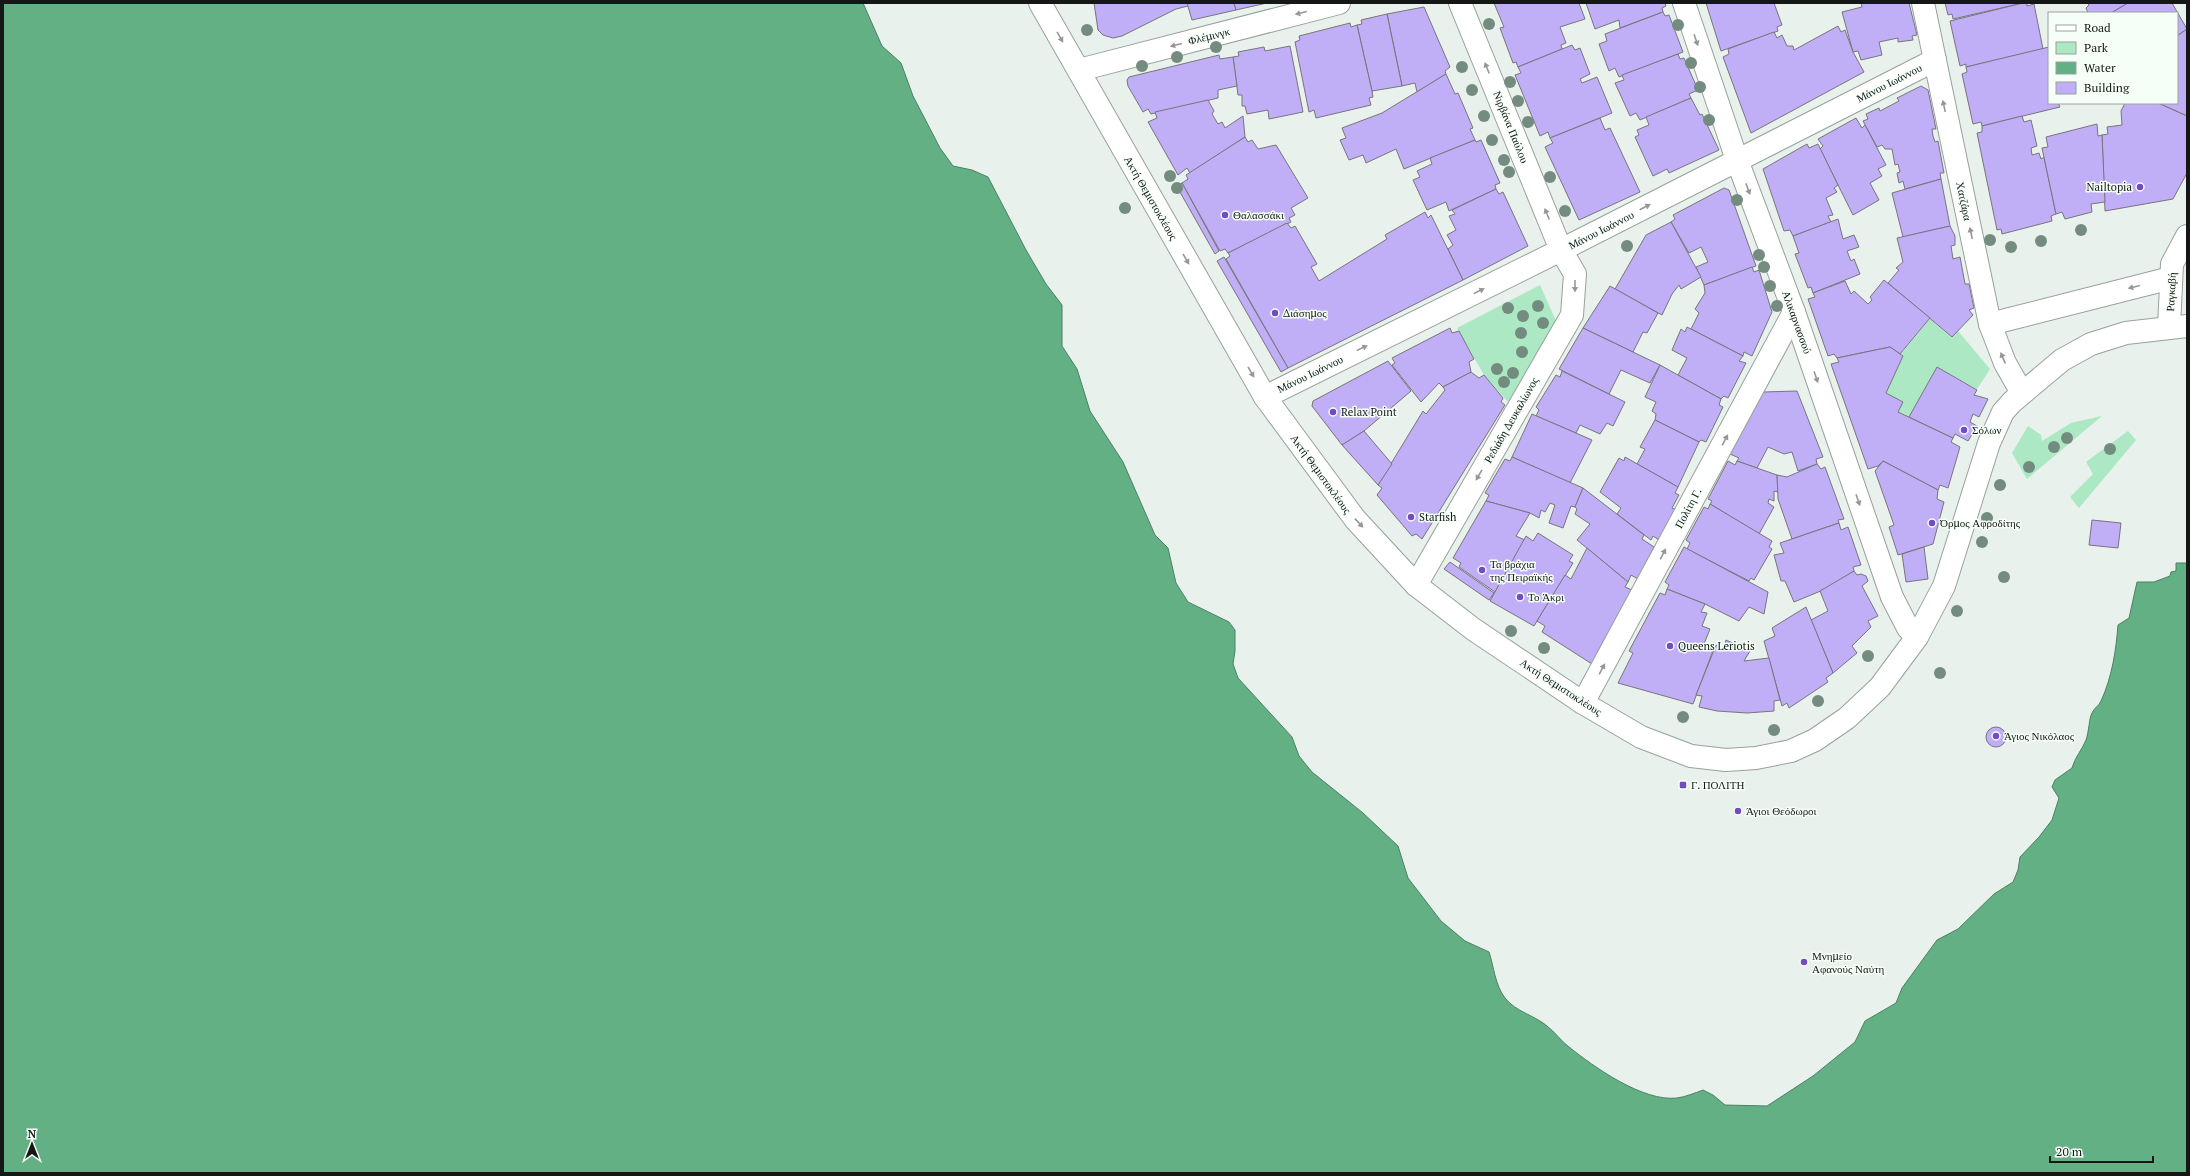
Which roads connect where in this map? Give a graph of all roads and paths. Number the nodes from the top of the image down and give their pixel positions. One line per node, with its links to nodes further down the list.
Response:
1 (1040, 3): 7 (street, Ακτή Θεμιστοκλέους, one-way to 7)
2 (1339, 3): 7 (street, Φλέμινγκ, one-way to 7)
3 (1460, 3): 10 (street, Νιρβάνα Παύλου, one-way to 3)
4 (1684, 3): 8 (street, Αλικαρνασσού, one-way to 8)
5 (1923, 3): 6 (street, Χατζάρα)
6 (1935, 60): 8 (street, Μάνου Ιωάννου); 13 (street, Χατζάρα, one-way to 6)
7 (1078, 70): 16 (street, Ακτή Θεμιστοκλέους, one-way to 16)
8 (1737, 160): 10 (street, Μάνου Ιωάννου, one-way to 8); 12 (street, Αλικαρνασσού, one-way to 12)
9 (2187, 236): 11 (street, Ραγκαβή)
10 (1561, 250): 16 (street, Μάνου Ιωάννου, one-way to 10); 17 (street, Ρεδιάδη Δευκαλίωνος, one-way to 17)
11 (2171, 278): 13 (street, one-way to 13); 14 (street, Ραγκαβή)
12 (1794, 312): 18 (street, Αλικαρνασσού, one-way to 18); 19 (street, Πολίτη Γ., one-way to 12)
13 (1990, 324): 15 (street, Χατζάρα, one-way to 13)
14 (2178, 326): 15 (street, Ακτή Θεμιστοκλέους)
15 (2022, 392): 18 (street, Ακτή Θεμιστοκλέους)
16 (1265, 396): 17 (street, Ακτή Θεμιστοκλέους, one-way to 17)
17 (1416, 585): 19 (street, Ακτή Θεμιστοκλέους)
18 (1917, 637): 19 (street, Ακτή Θεμιστοκλέους)
19 (1583, 703)

